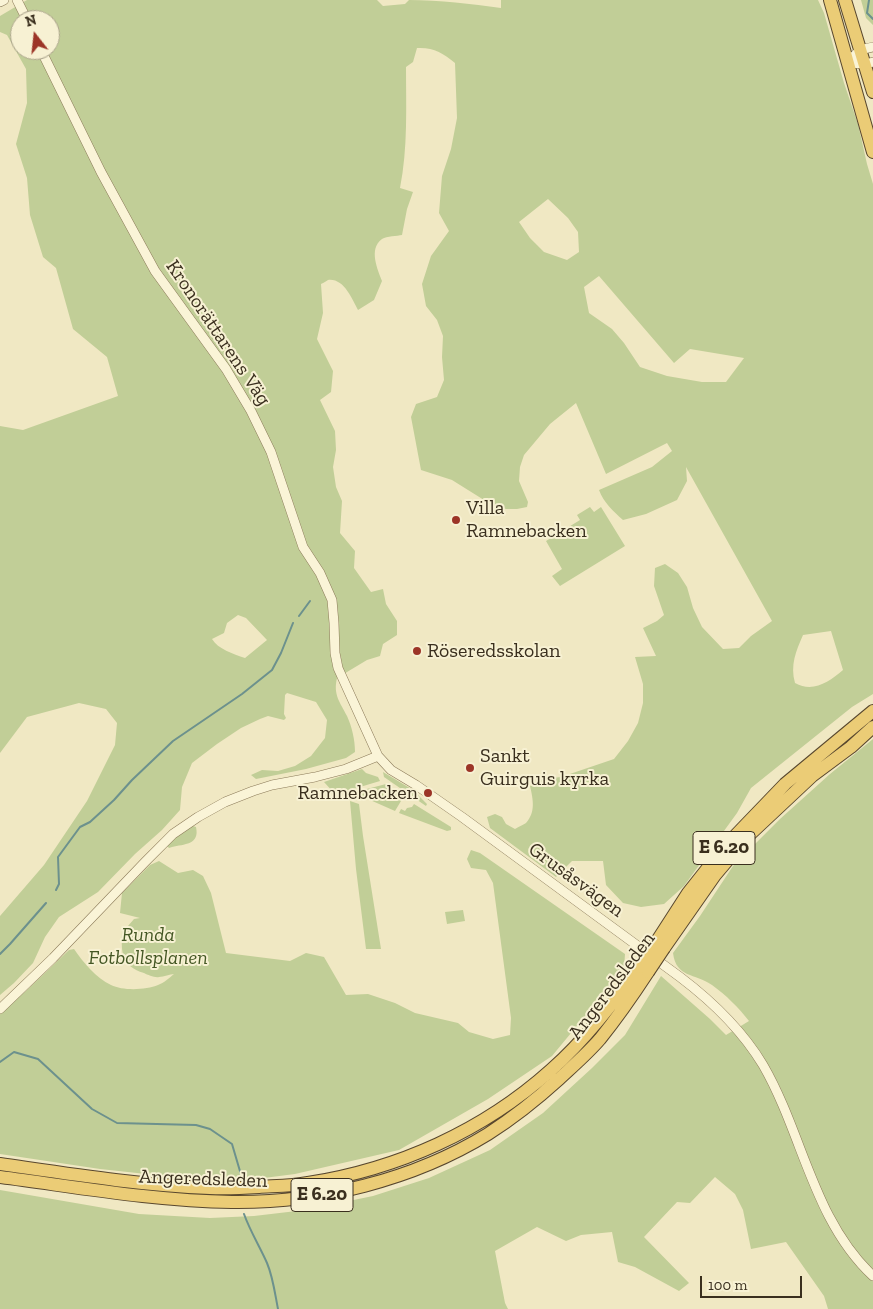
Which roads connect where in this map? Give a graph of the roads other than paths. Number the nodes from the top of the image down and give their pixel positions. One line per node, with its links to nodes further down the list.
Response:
1 (4, 0): 4 (street)
2 (830, 0): 7 (highway)
3 (845, 0): 5 (highway)
4 (0, 2)
5 (867, 48): 7 (street); 8 (highway)
6 (46, 60): 13 (street, Kronorättarens Väg)
7 (847, 63): 8 (street); 10 (highway)
8 (869, 63): 9 (highway)
9 (873, 92)
10 (873, 152)
11 (873, 711): 14 (highway, Angeredsleden / E 6.20)
12 (873, 727): 14 (highway, Angeredsleden / E 6.20)
13 (378, 756): 16 (street); 19 (street, Grusåsvägen)
14 (661, 944): 15 (highway, Angeredsleden / E 6.20, bridge)
15 (644, 969): 17 (highway, Angeredsleden / E 6.20); 18 (highway, Angeredsleden / E 6.20)
16 (0, 1009)
17 (0, 1164)
18 (0, 1177)
19 (873, 1276)

